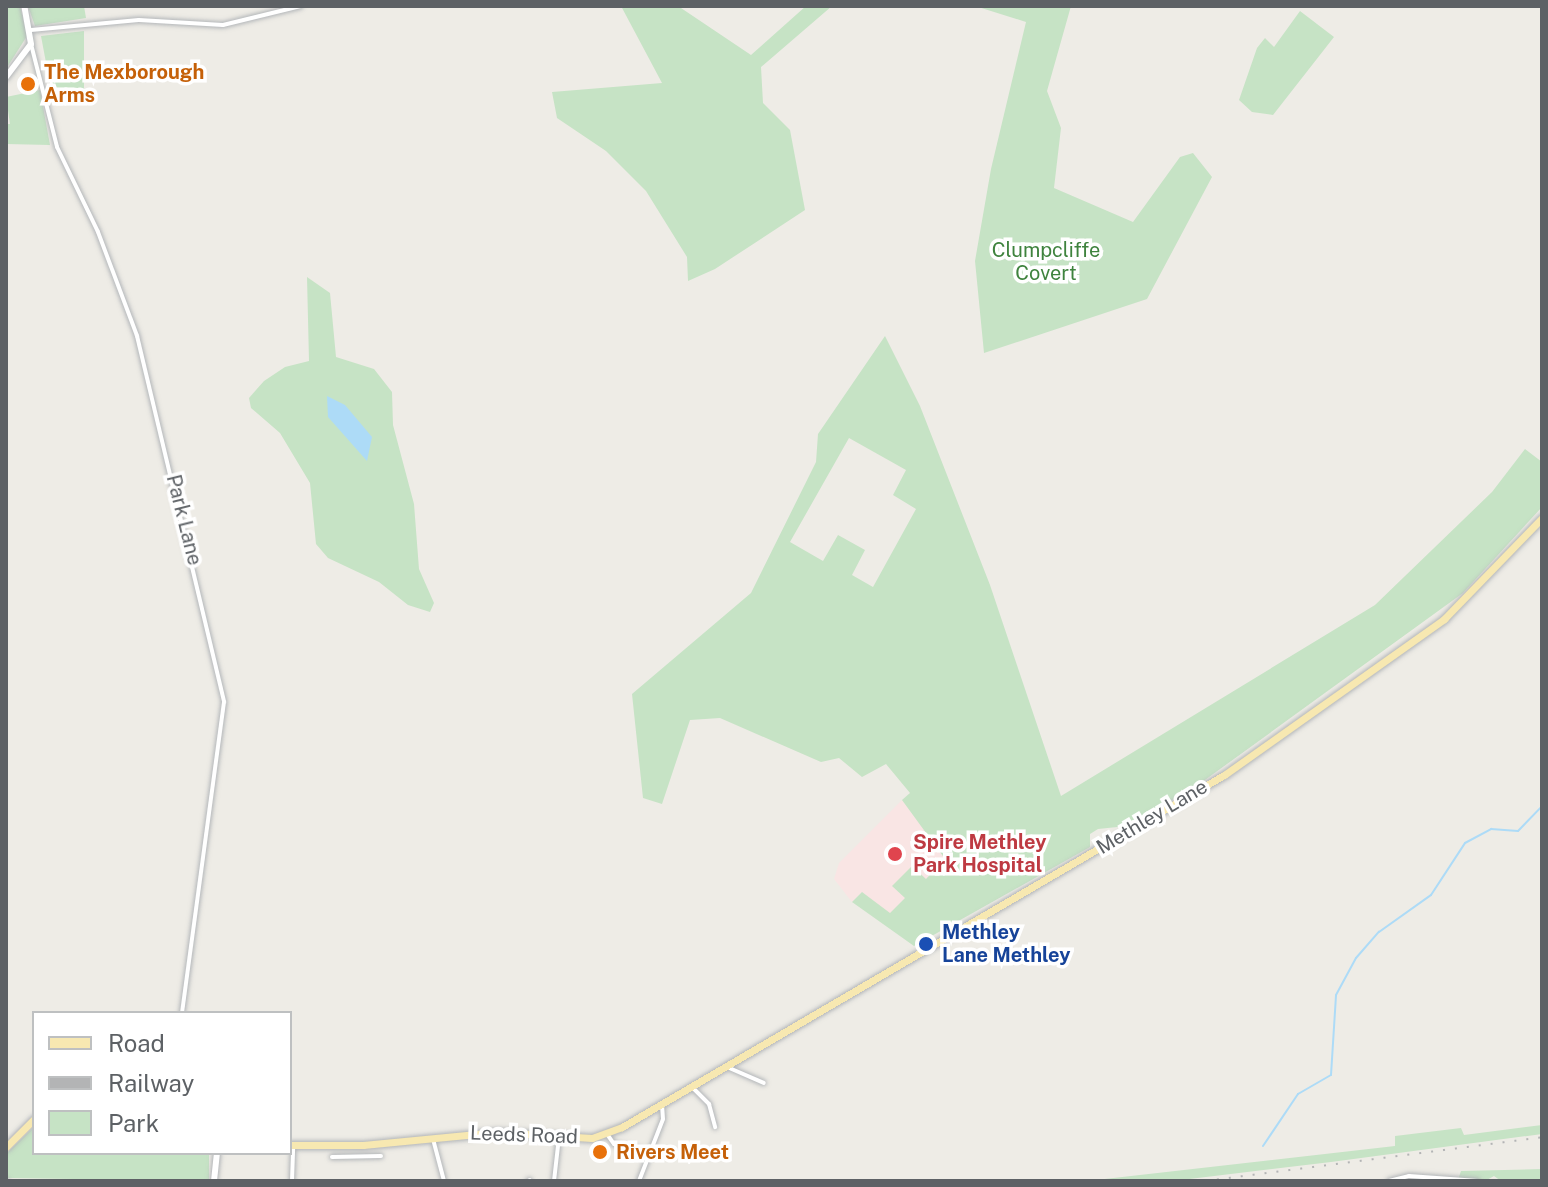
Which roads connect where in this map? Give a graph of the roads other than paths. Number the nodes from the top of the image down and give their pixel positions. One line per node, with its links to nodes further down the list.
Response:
1 (24, 6): 3 (main road)
2 (301, 6): 3 (street)
3 (31, 30): 4 (main road)
4 (31, 44): 5 (main road); 7 (street, Park Lane)
5 (6, 77)
6 (1542, 518): 8 (main road, Methley Lane)
7 (182, 1011)
8 (725, 1066): 9 (street); 10 (main road, Leeds Road)
9 (764, 1083)
10 (692, 1086): 11 (main road, Leeds Road); 13 (street)
11 (662, 1104): 14 (main road, Leeds Road); 20 (street)
12 (32, 1121): 19 (main road)
13 (715, 1127)
14 (607, 1134): 16 (main road, Leeds Road); 20 (street)
15 (433, 1137): 16 (main road, Leeds Road); 17 (main road, Leeds Road); 27 (street)
16 (559, 1137): 28 (street)
17 (353, 1145): 18 (main road, Leeds Road); 22 (street)
18 (292, 1146): 26 (street)
19 (6, 1147)
20 (650, 1152): 29 (street)
21 (217, 1155): 25 (main road)
22 (354, 1156): 23 (street); 24 (street)
23 (381, 1156)
24 (332, 1157)
25 (214, 1181)
26 (292, 1181)
27 (444, 1181)
28 (554, 1181)
29 (639, 1181)
30 (1389, 1181): 31 (street)
31 (1478, 1181)

